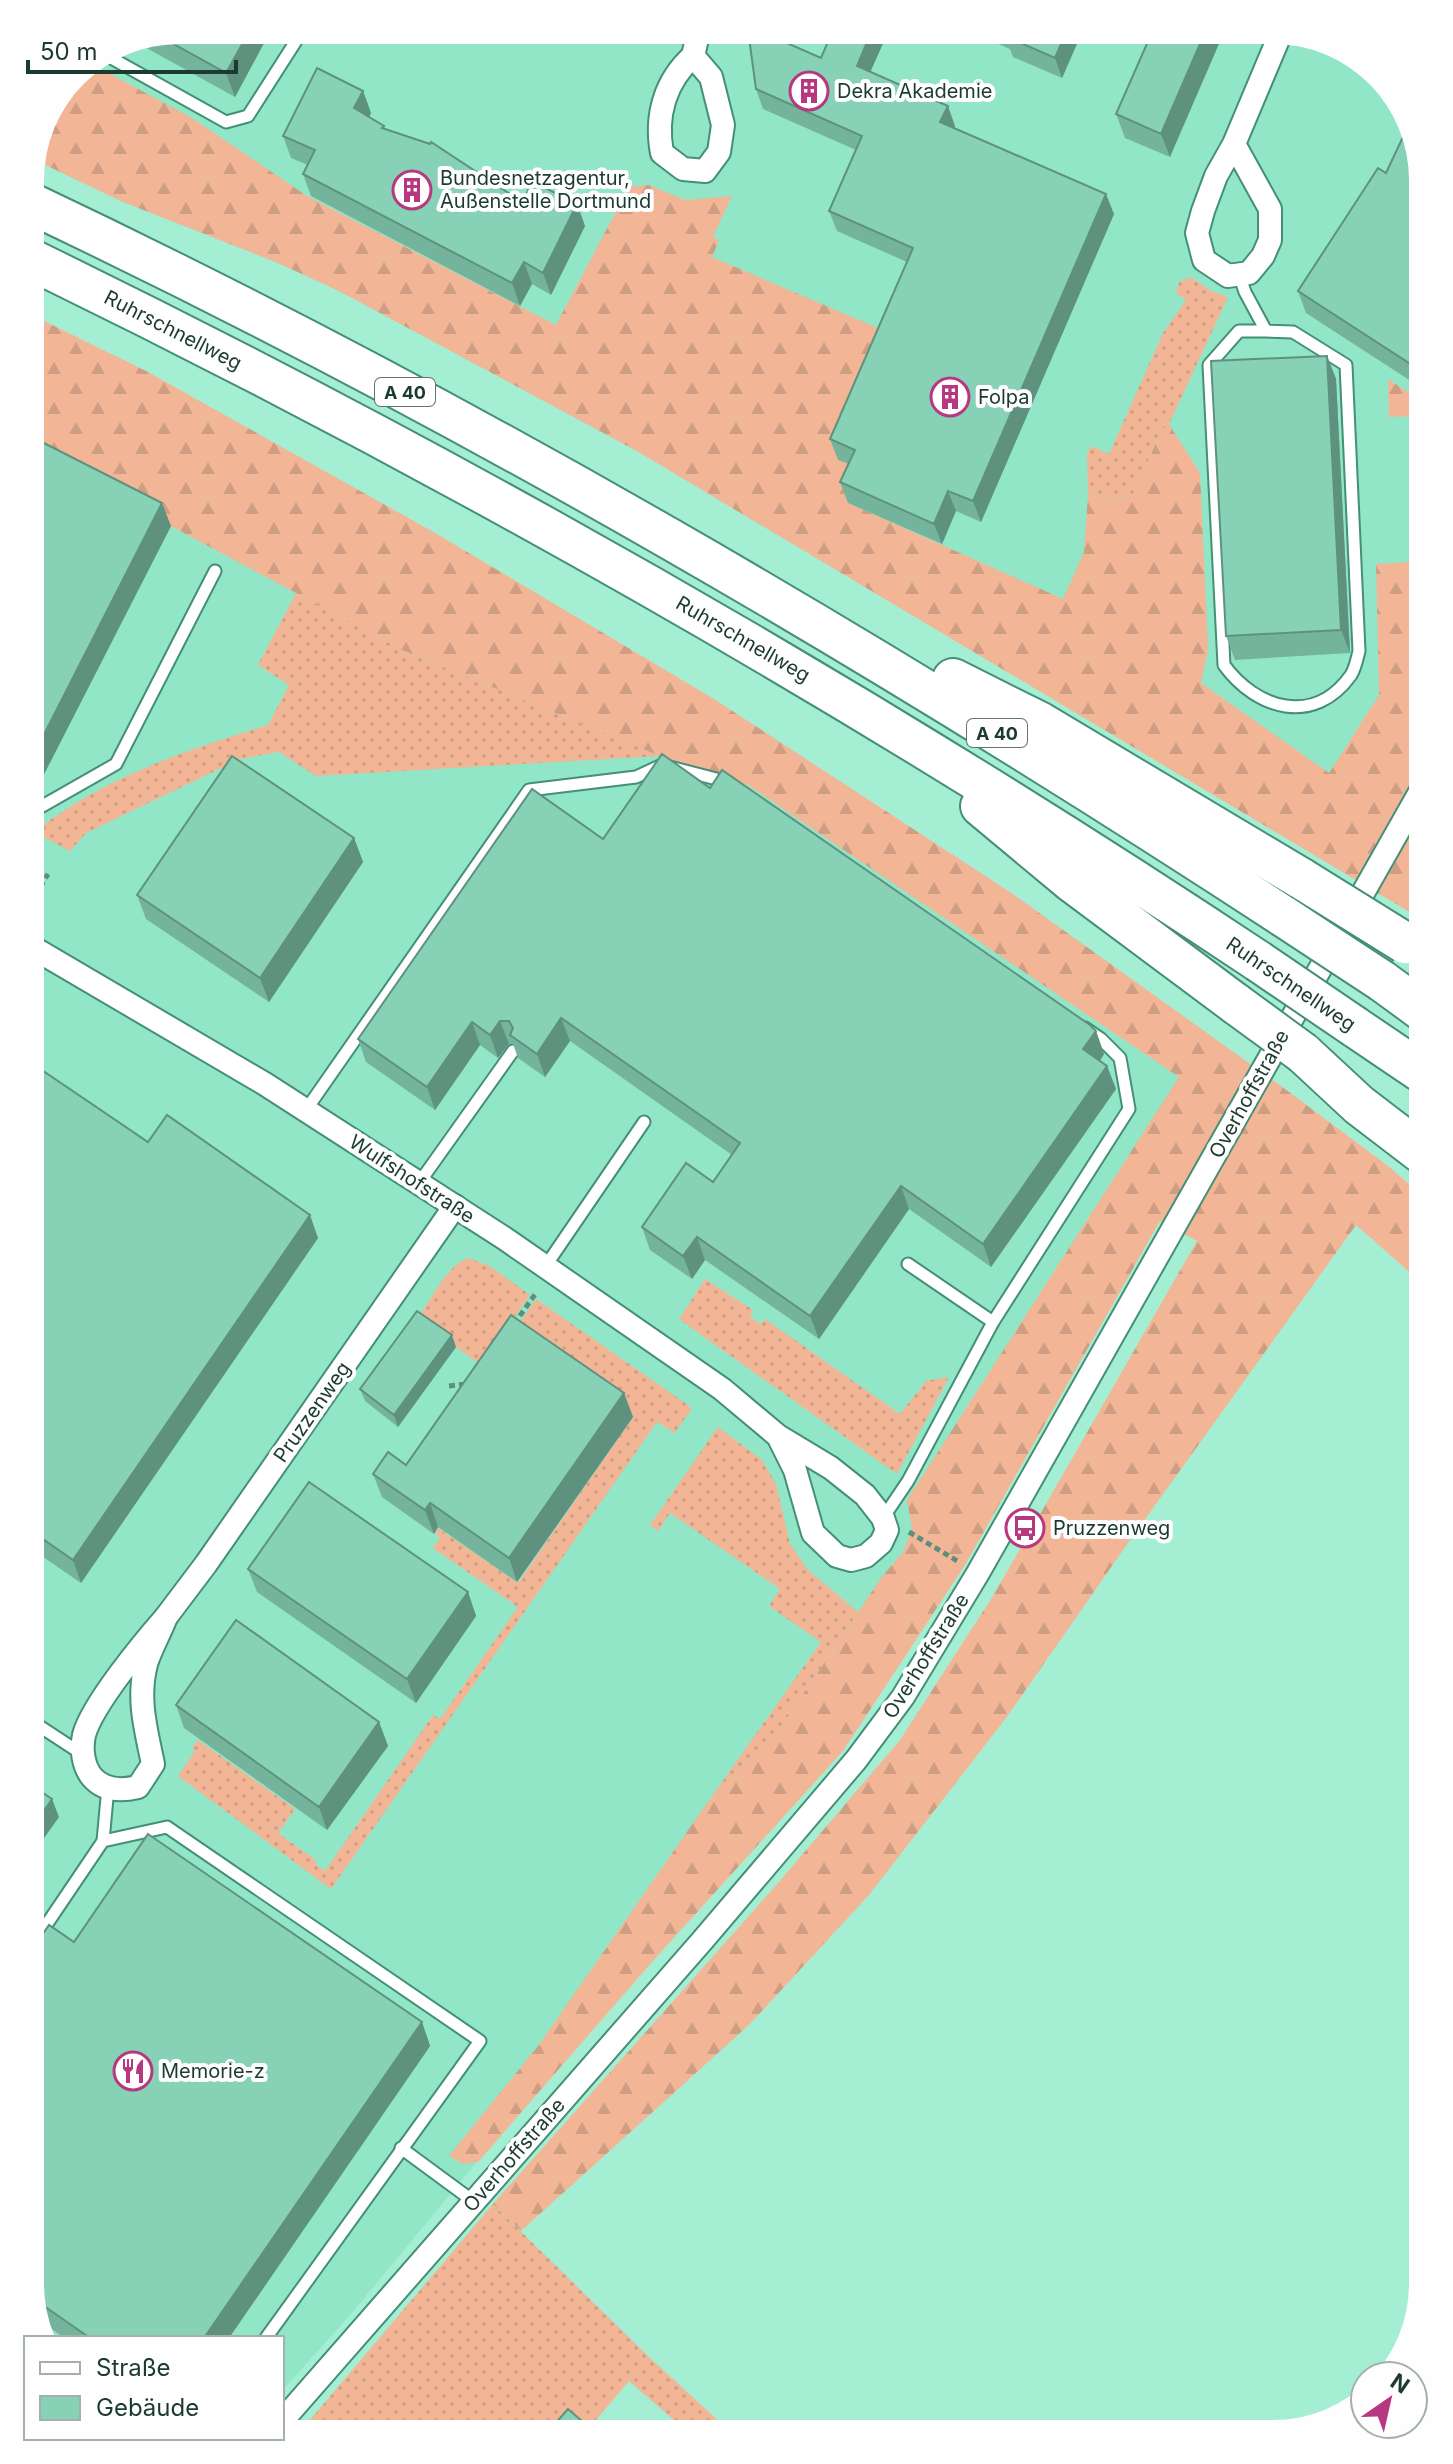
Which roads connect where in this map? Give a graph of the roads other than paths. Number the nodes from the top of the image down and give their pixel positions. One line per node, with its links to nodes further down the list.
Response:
1 (294, 44): 5 (lane)
2 (696, 44): 4 (street)
3 (1276, 44): 6 (street)
4 (693, 56): 4 (street)
5 (116, 61)
6 (1234, 144): 9 (street); 9 (street)
7 (44, 210): 11 (highway, A 40)
8 (44, 266): 13 (highway, Ruhrschnellweg / A 40)
9 (1239, 274): 10 (lane)
10 (1266, 331): 10 (lane)
11 (706, 558): 17 (highway, bridge); 19 (highway, A 40, bridge)
12 (215, 571): 15 (lane)
13 (846, 700): 22 (highway, Ruhrschnellweg / A 40, bridge); 23 (highway, bridge)
14 (743, 791): 24 (lane)
15 (44, 805)
16 (1409, 812): 42 (street, Overhoffstraße)
17 (1409, 947)
18 (44, 954): 24 (street, Wulfshofstraße)
19 (1409, 1001)
20 (1075, 1021): 32 (lane)
21 (513, 1051): 28 (lane)
22 (1409, 1064)
23 (1321, 1065): 25 (highway); 27 (highway)
24 (306, 1110): 28 (street, Wulfshofstraße)
25 (1409, 1121)
26 (644, 1122): 31 (lane)
27 (1409, 1142)
28 (419, 1183): 29 (street, Wulfshofstraße)
29 (455, 1206): 31 (street, Wulfshofstraße); 35 (street, Pruzzenweg)
30 (908, 1264): 32 (lane)
31 (545, 1267): 33 (street, Wulfshofstraße)
32 (993, 1322): 34 (lane)
33 (778, 1436): 34 (street, Wulfshofstraße); 34 (street, Wulfshofstraße)
34 (883, 1518)
35 (166, 1617): 37 (street, Pruzzenweg); 38 (street, Pruzzenweg)
36 (44, 1729): 37 (lane)
37 (83, 1755): 38 (street)
38 (108, 1787): 39 (lane)
39 (103, 1841): 40 (lane); 41 (lane)
40 (44, 1928)
41 (401, 2148): 42 (lane); 43 (lane)
42 (473, 2201): 44 (street, Overhoffstraße)
43 (267, 2336)
44 (284, 2419)

